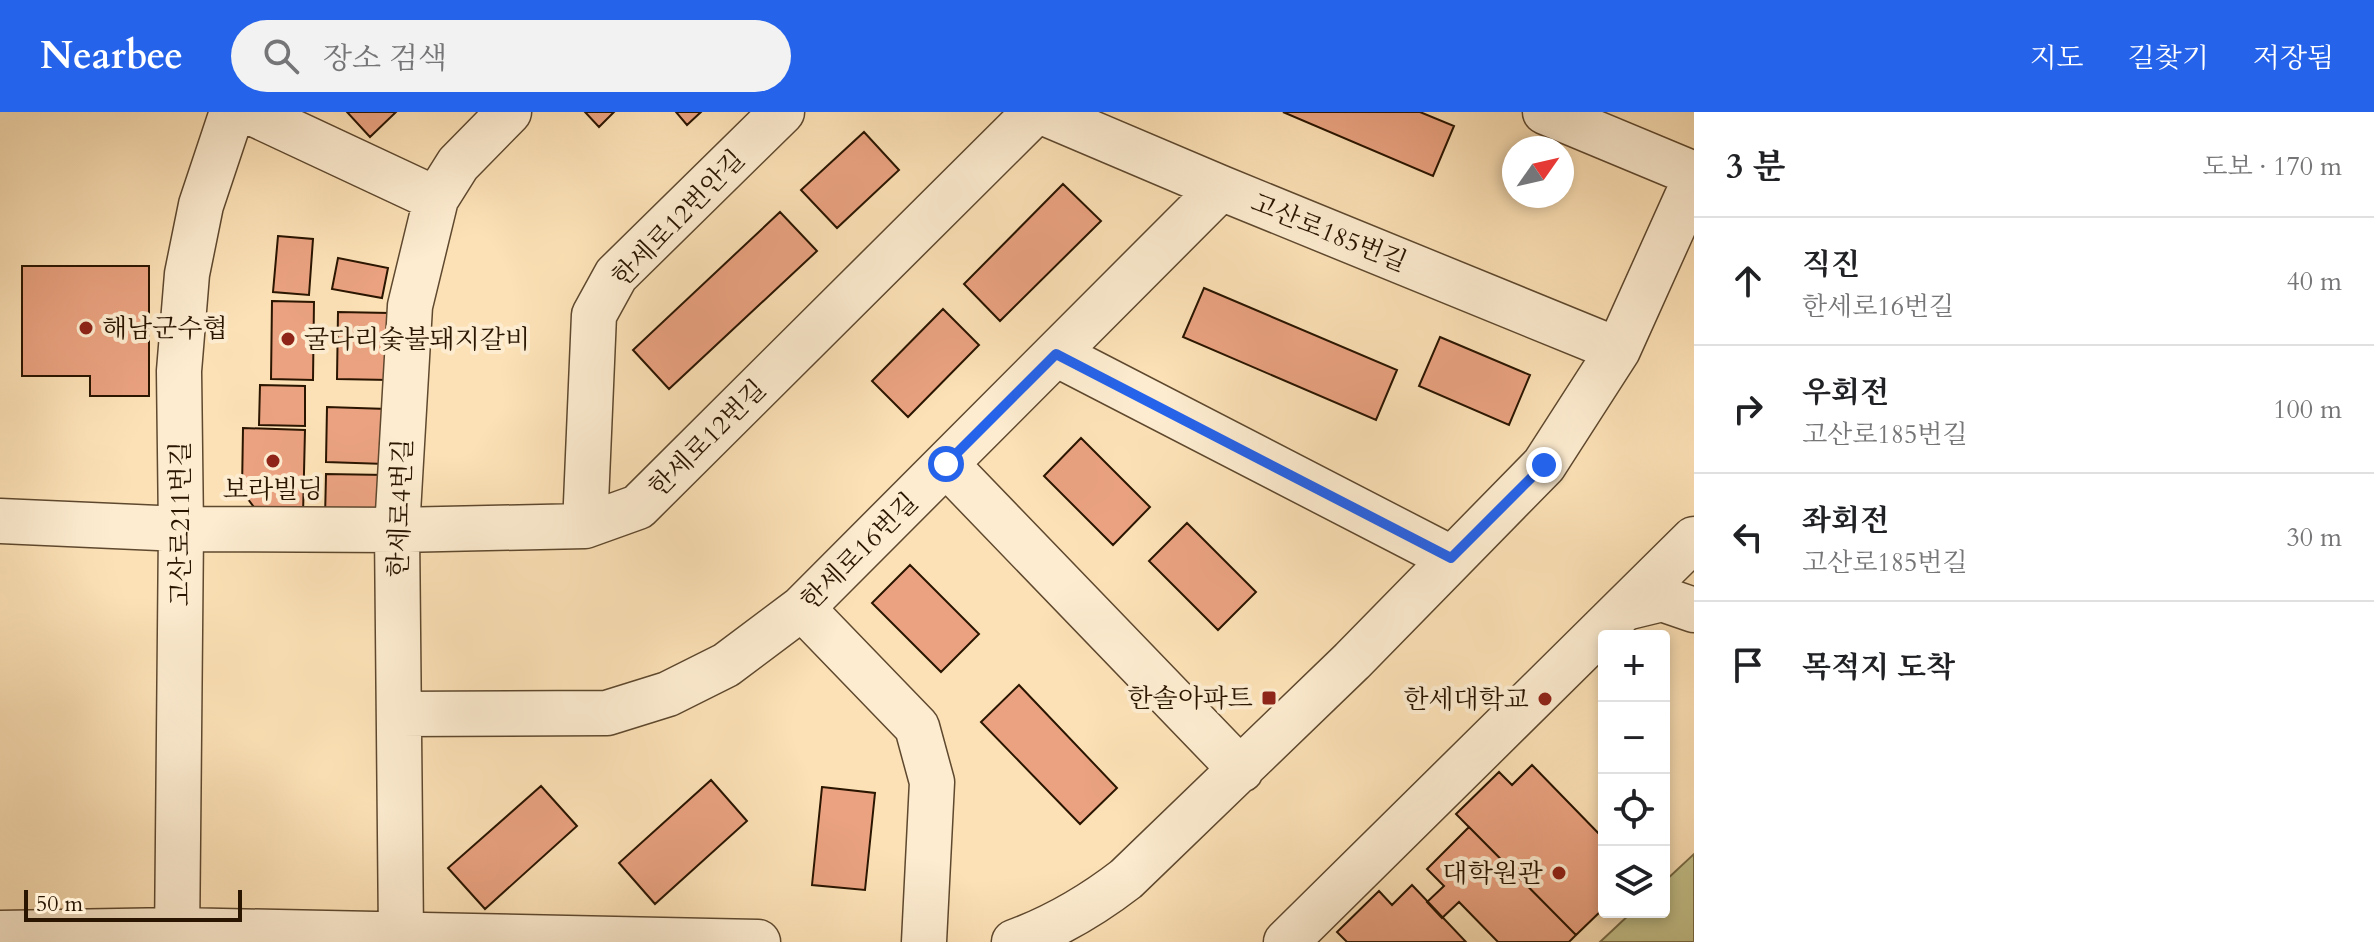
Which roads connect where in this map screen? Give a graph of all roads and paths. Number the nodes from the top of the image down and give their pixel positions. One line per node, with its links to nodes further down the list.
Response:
1 (232, 112): 17 (street, 고산로211번길)
2 (250, 112): 11 (street)
3 (509, 112): 11 (street, 한세로4번길)
4 (782, 112): 16 (street, 한세로12번안길)
5 (1035, 112): 16 (street, 한세로12번길)
6 (1042, 112): 10 (street, 고산로185번길)
7 (1545, 112): 8 (street)
8 (1694, 174)
9 (1694, 181): 12 (street)
10 (1221, 188): 12 (street, 고산로185번길); 13 (street, 한세로16번길)
11 (436, 199): 18 (street, 한세로4번길)
12 (1618, 350): 20 (street)
13 (1056, 354): 14 (street, 한세로16번길); 20 (street)
14 (946, 464): 21 (street, 한세로16번길); 25 (street)
15 (0, 521): 17 (street, 한세로12번길)
16 (585, 526): 18 (street, 한세로12번길)
17 (181, 529): 18 (street, 한세로12번길); 28 (street, 고산로211번길)
18 (397, 530): 24 (street, 한세로4번길)
19 (1694, 539): 22 (street)
20 (1451, 558): 25 (street)
21 (802, 608): 24 (street, 한세로16번길); 30 (street)
22 (1625, 608): 23 (street); 32 (street)
23 (1694, 610)
24 (399, 714): 27 (street, 한세로4번길)
25 (1241, 770): 31 (street)
26 (0, 933): 28 (street)
27 (401, 934): 28 (street); 29 (street)
28 (177, 936)
29 (758, 942)
30 (924, 942)
31 (1014, 942)
32 (1286, 942)

